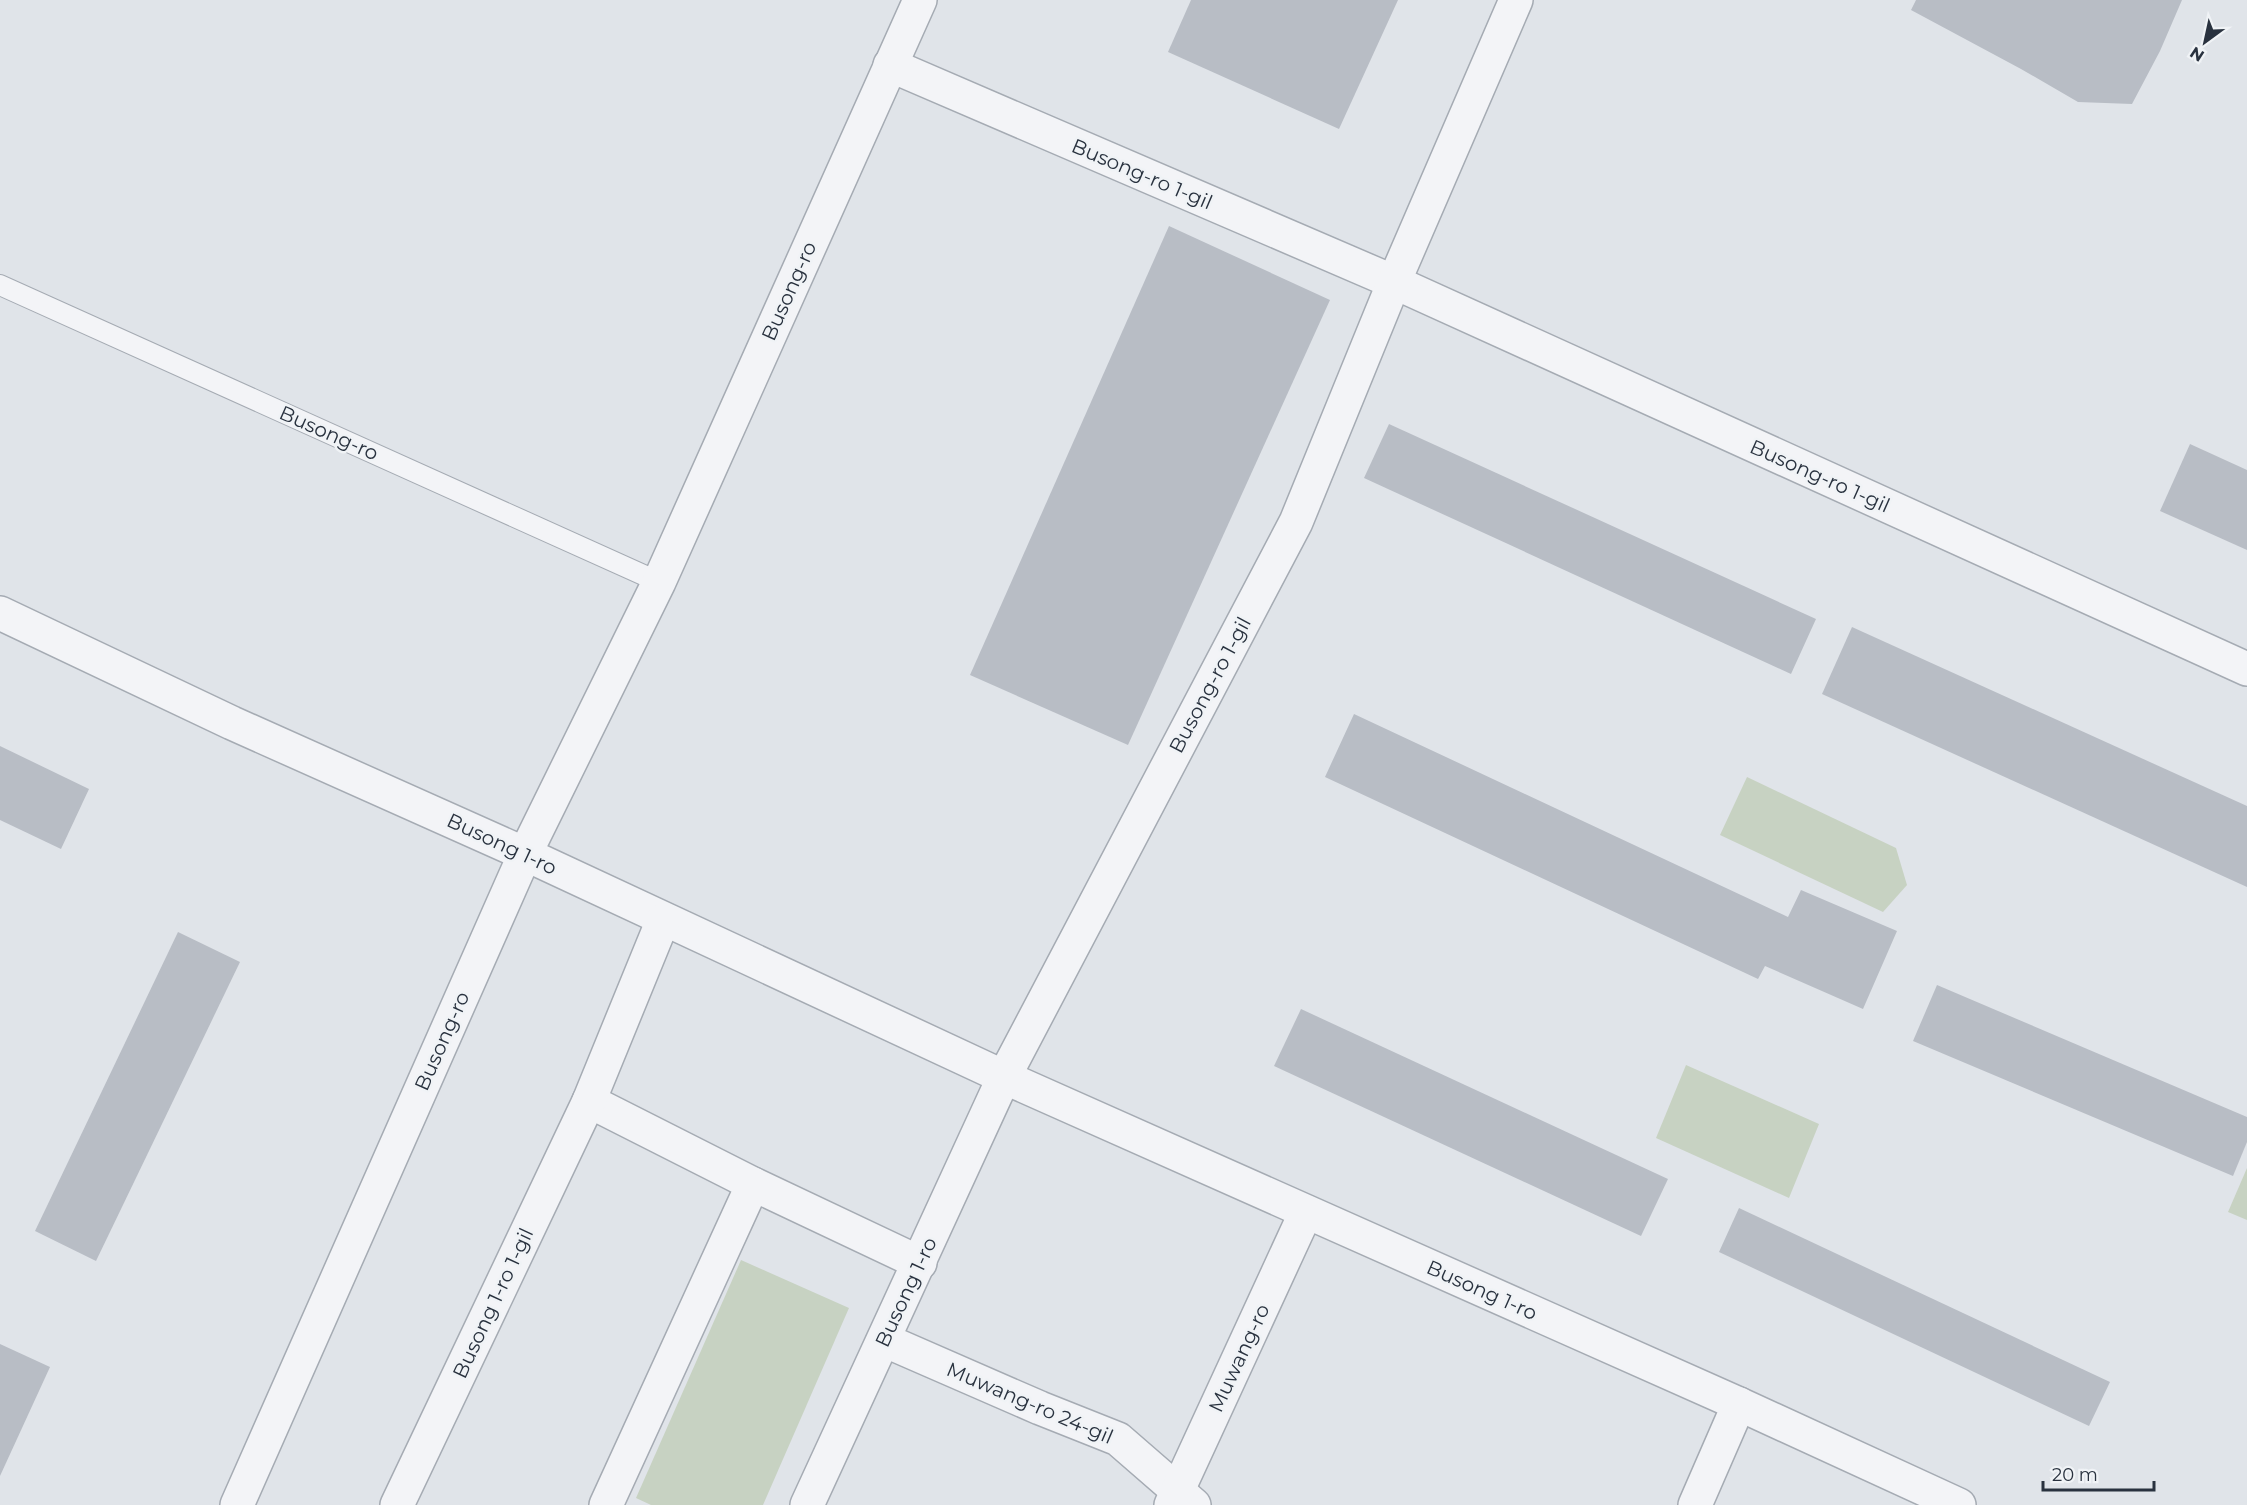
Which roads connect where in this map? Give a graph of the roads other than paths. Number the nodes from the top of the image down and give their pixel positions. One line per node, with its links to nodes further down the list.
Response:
1 (920, 0): 3 (street, Busong-ro)
2 (1516, 0): 4 (street, Busong-ro 1-gil)
3 (890, 65): 4 (street, Busong-ro 1-gil); 6 (street, Busong-ro)
4 (1394, 282): 8 (street, Busong-ro 1-gil); 11 (street, Busong-ro 1-gil)
5 (0, 285): 6 (lane, Busong-ro)
6 (659, 582): 9 (street, Busong-ro)
7 (0, 613): 9 (street, Busong 1-ro)
8 (2247, 669)
9 (525, 854): 10 (street, Busong 1-ro); 19 (street, Busong-ro)
10 (663, 920): 11 (street, Busong 1-ro); 12 (street, Busong 1-ro 1-gil)
11 (1004, 1077): 14 (street, Busong 1-ro); 15 (street, Busong 1-ro)
12 (589, 1101): 13 (street); 20 (street, Busong 1-ro 1-gil)
13 (753, 1184): 15 (street); 21 (street)
14 (1306, 1212): 17 (street, Busong 1-ro); 18 (street, Muwang-ro)
15 (920, 1263): 16 (street, Busong 1-ro)
16 (884, 1340): 18 (street, Muwang-ro 24-gil); 22 (street, Busong 1-ro)
17 (1739, 1404): 23 (street); 24 (street, Busong 1-ro)
18 (1181, 1500)
19 (237, 1505)
20 (397, 1505)
21 (606, 1505)
22 (807, 1505)
23 (1695, 1505)
24 (1959, 1505)

